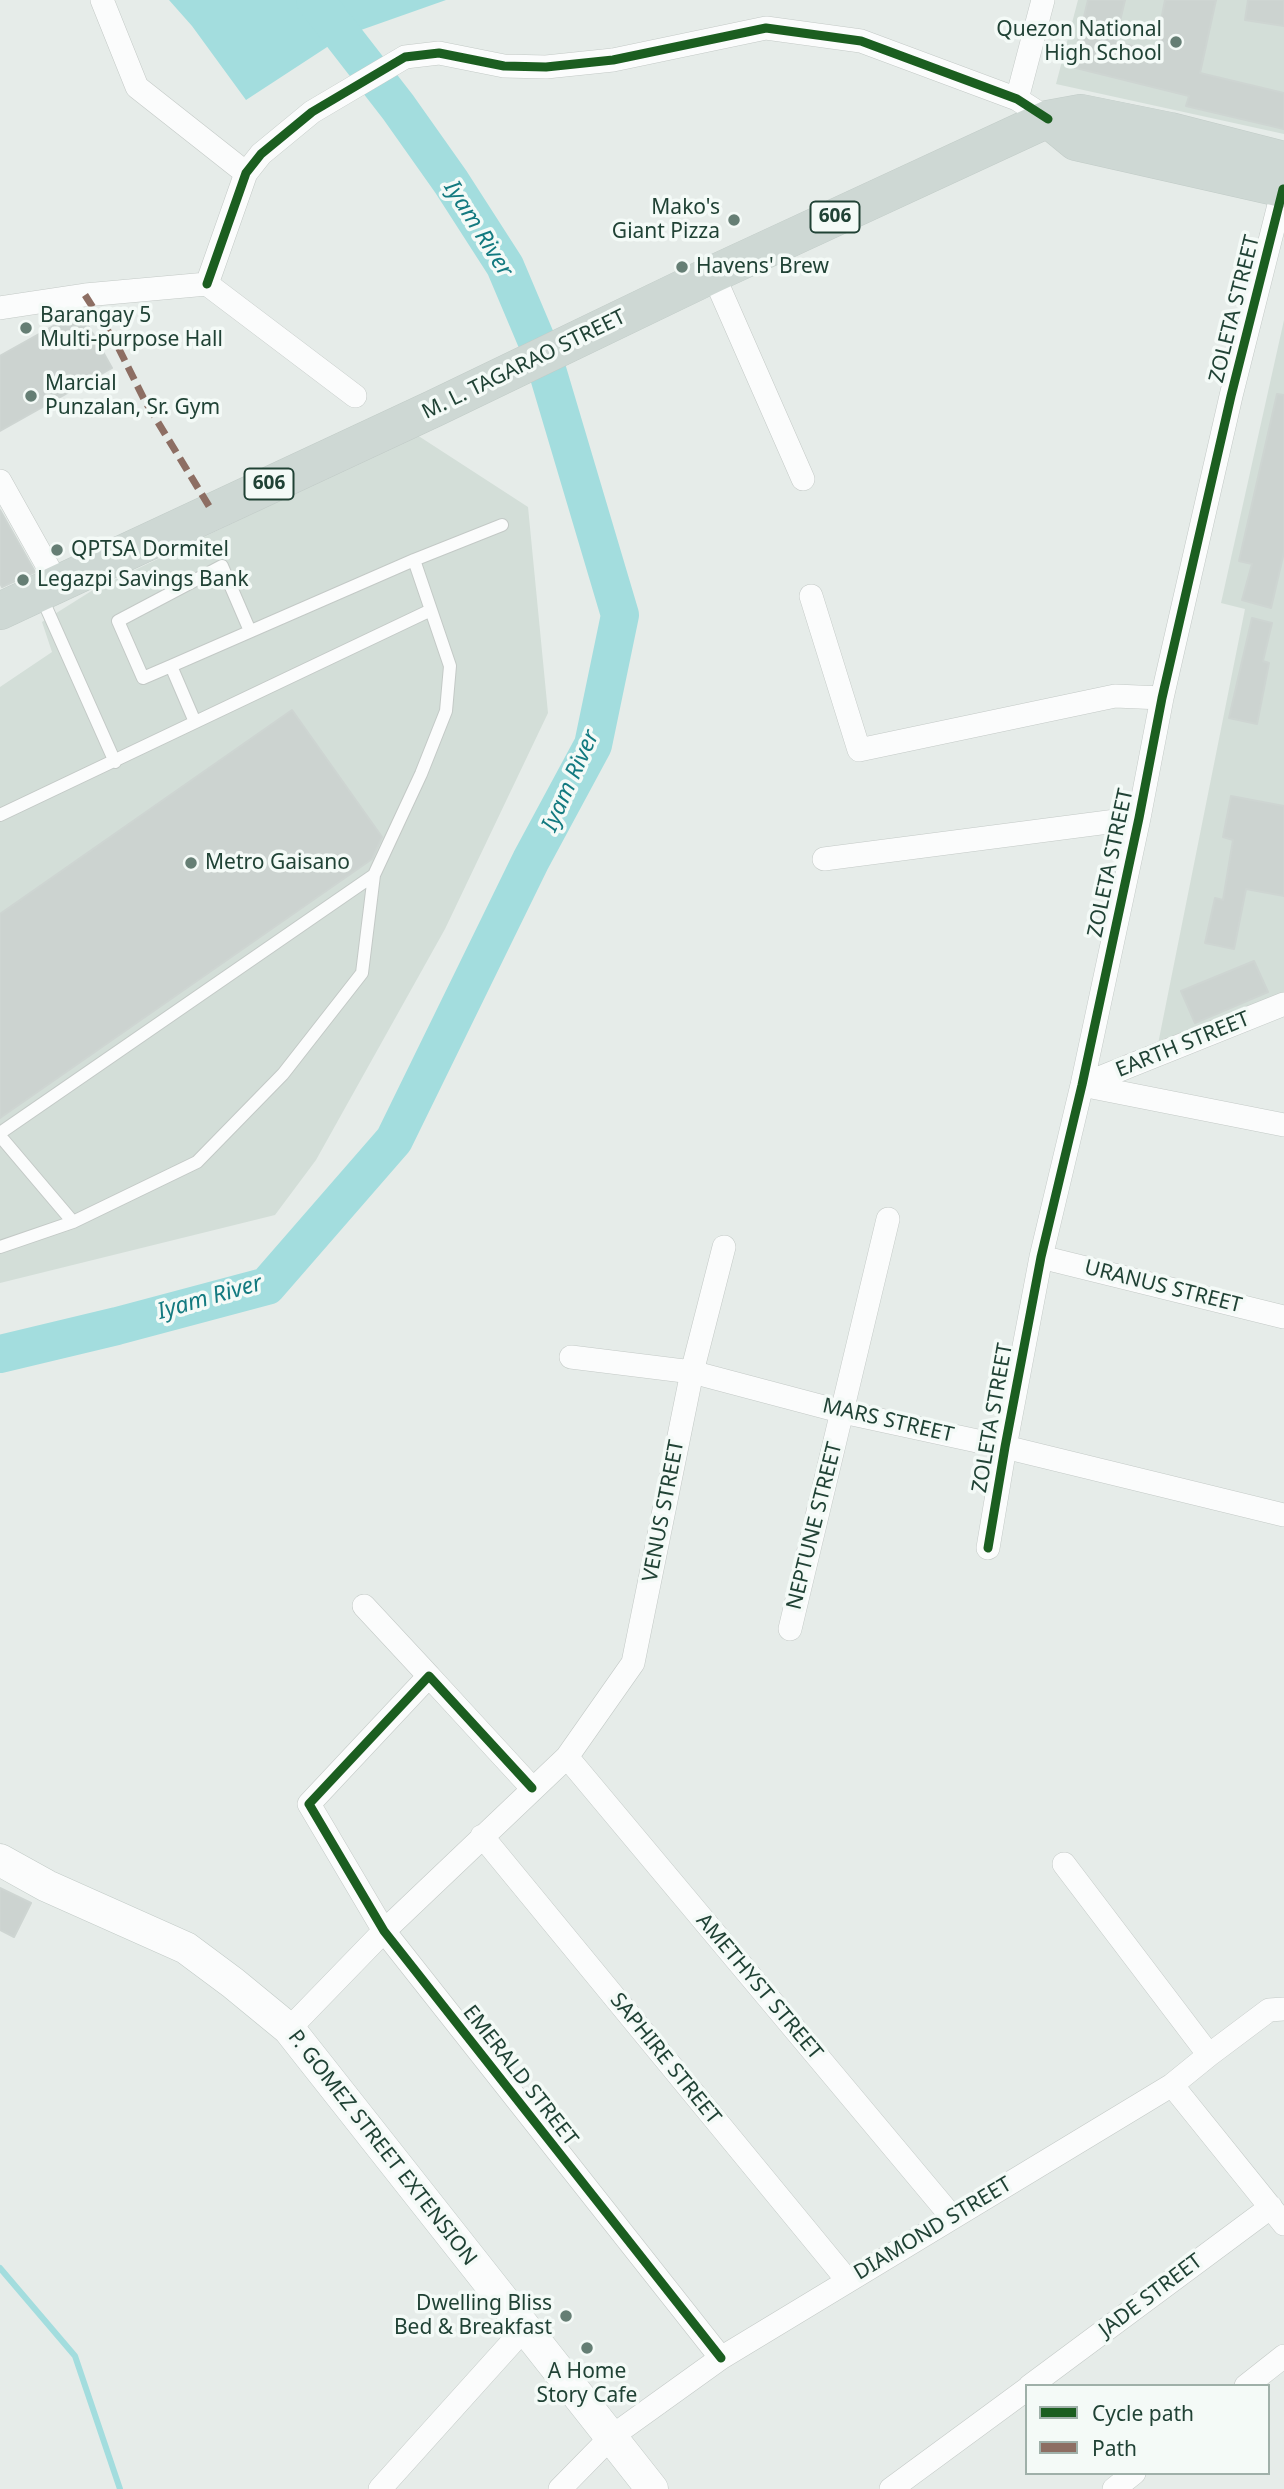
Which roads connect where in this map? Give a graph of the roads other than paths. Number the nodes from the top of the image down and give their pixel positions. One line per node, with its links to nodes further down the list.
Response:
1 (102, 0): 6 (street)
2 (1043, 0): 3 (street)
3 (1017, 99): 4 (street); 6 (street)
4 (1048, 119): 5 (main road, M. L. TAGARAO STREET / 606); 7 (main road); 8 (main road, M. L. TAGARAO STREET / 606)
5 (1284, 160)
6 (246, 173): 9 (street)
7 (1284, 189): 22 (street, ZOLETA STREET)
8 (713, 274): 12 (street); 16 (main road, M. L. TAGARAO STREET / 606)
9 (207, 284): 10 (street); 11 (street)
10 (0, 308)
11 (355, 396)
12 (803, 479)
13 (0, 481): 16 (street)
14 (502, 525): 15 (lane)
15 (414, 560): 18 (lane); 20 (lane)
16 (48, 587): 19 (main road, M. L. TAGARAO STREET / 606); 24 (lane)
17 (811, 596): 22 (street)
18 (431, 610): 23 (lane); 28 (lane)
19 (0, 611)
20 (250, 631): 21 (lane); 21 (lane)
21 (171, 666): 23 (lane)
22 (1162, 698): 26 (street, ZOLETA STREET)
23 (195, 722): 24 (lane)
24 (115, 762): 25 (lane)
25 (0, 815)
26 (1139, 818): 27 (street); 30 (street, ZOLETA STREET)
27 (824, 859)
28 (374, 875): 32 (lane); 34 (lane)
29 (1284, 1004): 30 (street, EARTH STREET)
30 (1082, 1086): 31 (street); 37 (street, ZOLETA STREET)
31 (1284, 1125)
32 (0, 1134): 34 (lane)
33 (888, 1219): 41 (street, NEPTUNE STREET)
34 (74, 1222): 35 (lane)
35 (0, 1247)
36 (724, 1247): 40 (street, VENUS STREET)
37 (1041, 1257): 38 (street, URANUS STREET); 42 (street, ZOLETA STREET)
38 (1284, 1317)
39 (571, 1357): 40 (street, MARS STREET)
40 (692, 1372): 41 (street, MARS STREET); 48 (street, VENUS STREET)
41 (843, 1412): 42 (street, MARS STREET); 46 (street, NEPTUNE STREET)
42 (1005, 1447): 43 (street, MARS STREET); 44 (street, ZOLETA STREET)
43 (1284, 1515)
44 (988, 1548)
45 (364, 1606): 47 (street)
46 (790, 1629)
47 (429, 1676): 49 (street); 53 (street, EMERALD STREET)
48 (567, 1756): 49 (street, VENUS STREET); 59 (street, AMETHYST STREET)
49 (532, 1788): 50 (street, VENUS STREET)
50 (482, 1836): 53 (street, VENUS STREET); 60 (street, SAPHIRE STREET)
51 (0, 1860): 55 (main road, P. GOMEZ STREET EXTENSION)
52 (1064, 1864): 56 (street)
53 (384, 1931): 55 (street, VENUS STREET); 63 (street, EMERALD STREET)
54 (1284, 2009): 56 (street, DIAMOND STREET)
55 (289, 2029): 61 (main road, P. GOMEZ STREET EXTENSION)
56 (1209, 2054): 57 (street, DIAMOND STREET)
57 (1172, 2085): 58 (street); 59 (street, DIAMOND STREET)
58 (1278, 2215): 64 (street, JADE STREET)
59 (952, 2217): 60 (street, DIAMOND STREET)
60 (848, 2281): 63 (street, DIAMOND STREET)
61 (524, 2329): 67 (main road, P. GOMEZ STREET EXTENSION); 69 (street)
62 (1284, 2356): 65 (street)
63 (720, 2358): 67 (street, DIAMOND STREET)
64 (1033, 2384)
65 (1249, 2384)
66 (1025, 2390): 72 (street, JADE STREET)
67 (611, 2437): 70 (street, DIAMOND STREET); 71 (main road, P. GOMEZ STREET EXTENSION)
68 (1132, 2475): 73 (street)
69 (380, 2489)
70 (560, 2489)
71 (652, 2489)
72 (891, 2489)
73 (1114, 2489)

